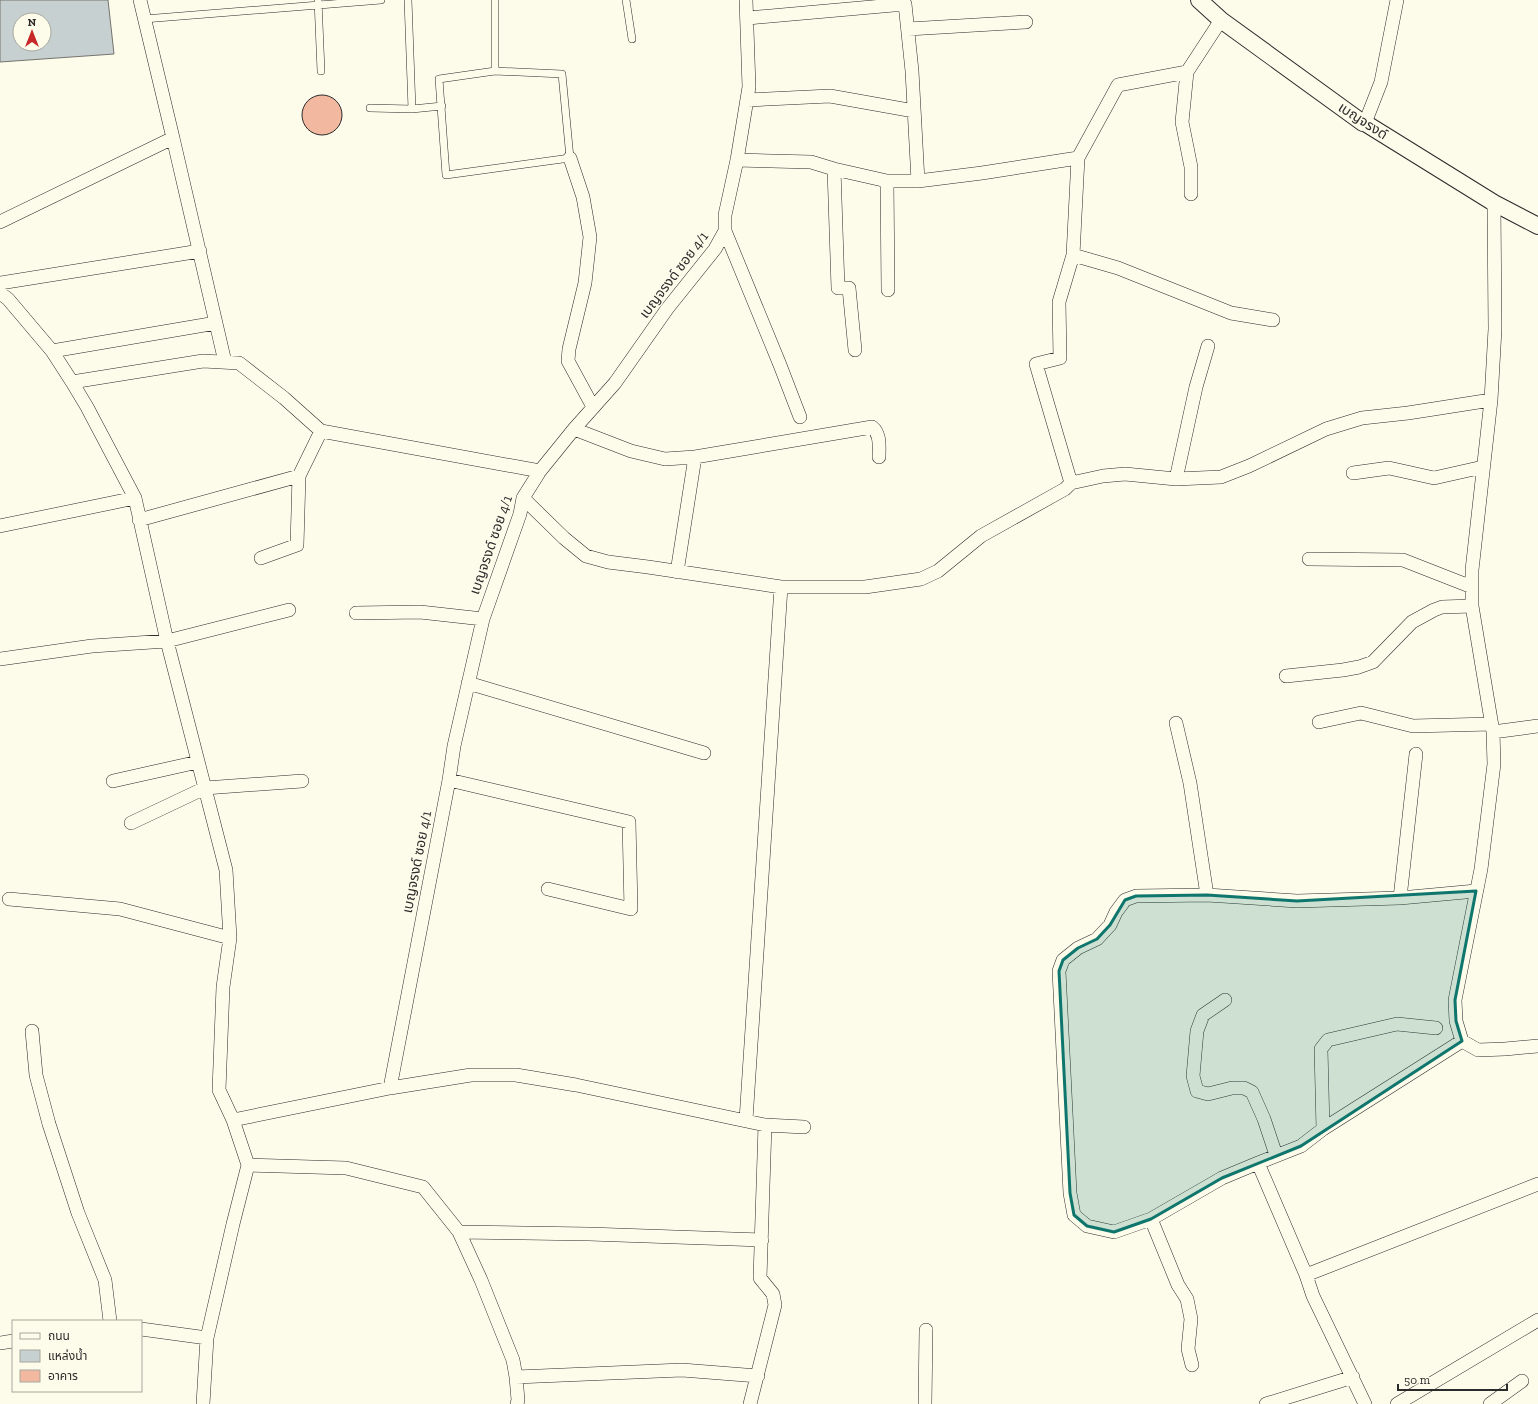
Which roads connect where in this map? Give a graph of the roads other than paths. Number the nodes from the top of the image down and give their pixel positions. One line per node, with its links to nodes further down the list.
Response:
1 (140, 0): 12 (street)
2 (381, 0): 9 (lane)
3 (408, 0): 23 (lane)
4 (495, 0): 18 (lane)
5 (626, 0): 16 (lane)
6 (746, 0): 11 (street, เบญจรงด์ ซอย 4/1)
7 (1199, 0): 13 (street, เบญจรงด์)
8 (1397, 0): 25 (street)
9 (318, 3): 12 (lane); 17 (lane)
10 (883, 3): 11 (street); 15 (street)
11 (748, 18): 20 (street, เบญจรงด์ ซอย 4/1)
12 (144, 19): 26 (street)
13 (1221, 20): 19 (street); 25 (street, เบญจรงด์)
14 (1026, 22): 15 (street)
15 (908, 29): 24 (street)
16 (632, 39)
17 (321, 71)
18 (495, 71): 21 (lane); 27 (lane)
19 (1187, 72): 28 (street); 33 (street)
20 (747, 100): 24 (street); 29 (street, เบญจรงด์ ซอย 4/1)
21 (442, 106): 23 (lane); 27 (lane)
22 (370, 108): 23 (lane)
23 (412, 109)
24 (914, 111): 32 (street)
25 (1365, 123): 34 (street, เบญจรงด์)
26 (173, 138): 35 (street); 38 (street)
27 (570, 158): 51 (street)
28 (1078, 158): 32 (street); 39 (street)
29 (737, 160): 30 (street); 37 (street, เบญจรงด์ ซอย 4/1)
30 (834, 169): 31 (street); 46 (street)
31 (887, 181): 32 (street); 41 (street)
32 (918, 181)
33 (1191, 194)
34 (1494, 203): 36 (street, เบญจรงด์); 50 (street)
35 (0, 222)
36 (1538, 226)
37 (725, 231): 51 (street, เบญจรงด์ ซอย 4/1); 52 (street)
38 (200, 251): 40 (street); 44 (street)
39 (1073, 255): 43 (street); 62 (street)
40 (0, 283)
41 (888, 290)
42 (0, 293): 47 (street)
43 (1273, 320)
44 (216, 323): 47 (street); 48 (street)
45 (1208, 346): 61 (street)
46 (855, 350)
47 (52, 351): 49 (street)
48 (225, 362): 49 (street); 54 (street)
49 (72, 382): 63 (street)
50 (1490, 400): 57 (street); 61 (street)
51 (593, 407): 53 (street, เบญจรงด์ ซอย 4/1)
52 (800, 417)
53 (574, 429): 55 (street); 58 (street, เบญจรงด์ ซอย 4/1)
54 (321, 431): 58 (street); 60 (street)
55 (695, 457): 56 (street); 69 (street)
56 (879, 457)
57 (1483, 467): 59 (street); 71 (street)
58 (540, 471): 64 (street, เบญจรงด์ ซอย 4/1)
59 (1353, 473)
60 (300, 476): 65 (street); 67 (street)
61 (1176, 479): 62 (street)
62 (1071, 483): 70 (street)
63 (135, 498): 65 (street); 66 (street)
64 (523, 498): 69 (street); 75 (street, เบญจรงด์ ซอย 4/1)
65 (139, 520): 76 (street)
66 (0, 526)
67 (261, 558)
68 (1309, 558): 71 (street)
69 (677, 572): 70 (street)
70 (781, 588): 105 (street)
71 (1472, 588): 72 (street)
72 (1472, 606): 78 (street); 83 (street)
73 (289, 610): 76 (street)
74 (356, 613): 75 (street)
75 (483, 619): 79 (street, เบญจรงด์ ซอย 4/1)
76 (167, 640): 77 (street); 86 (street)
77 (0, 659)
78 (1286, 676)
79 (468, 683): 84 (street); 87 (street, เบญจรงด์ ซอย 4/1)
80 (1319, 722): 83 (street)
81 (1176, 723): 94 (street)
82 (1538, 726): 83 (street)
83 (1492, 728): 93 (street)
84 (704, 753)
85 (1416, 754): 95 (street)
86 (198, 762): 88 (street); 90 (street)
87 (449, 780): 92 (street); 103 (street, เบญจรงด์ ซอย 4/1)
88 (113, 781)
89 (302, 781): 90 (street)
90 (205, 788): 91 (street); 97 (street)
91 (131, 823)
92 (548, 888)
93 (1476, 891): 95 (street); 101 (street)
94 (1208, 895): 95 (street); 113 (street)
95 (1400, 898)
96 (9, 899): 97 (street)
97 (230, 938): 104 (street)
98 (1225, 1000): 109 (street)
99 (1436, 1028): 108 (street)
100 (32, 1031): 117 (street)
101 (1462, 1041): 102 (street); 108 (street)
102 (1538, 1046)
103 (390, 1088): 104 (street); 105 (street)
104 (233, 1120): 111 (street)
105 (746, 1120): 106 (street)
106 (764, 1125): 107 (street); 115 (street)
107 (804, 1127)
108 (1323, 1129): 109 (street)
109 (1276, 1155): 110 (street)
110 (1258, 1162): 113 (street); 116 (street)
111 (248, 1165): 114 (street); 121 (street)
112 (1538, 1184): 116 (street)
113 (1151, 1220): 124 (street)
114 (459, 1232): 115 (street); 126 (street)
115 (762, 1240): 125 (street)
116 (1306, 1275): 127 (street)
117 (110, 1320)
118 (1538, 1320): 135 (street)
119 (142, 1329): 121 (street)
120 (926, 1330): 132 (street)
121 (207, 1338): 129 (street)
122 (12, 1341): 123 (street)
123 (0, 1343)
124 (1192, 1365)
125 (758, 1376): 126 (street); 131 (street)
126 (516, 1377): 130 (street)
127 (1353, 1377): 133 (street); 134 (street)
128 (1522, 1381): 136 (street)
129 (203, 1404)
130 (517, 1404)
131 (750, 1404)
132 (925, 1404)
133 (1266, 1404)
134 (1365, 1404)
135 (1397, 1404)
136 (1490, 1404)

